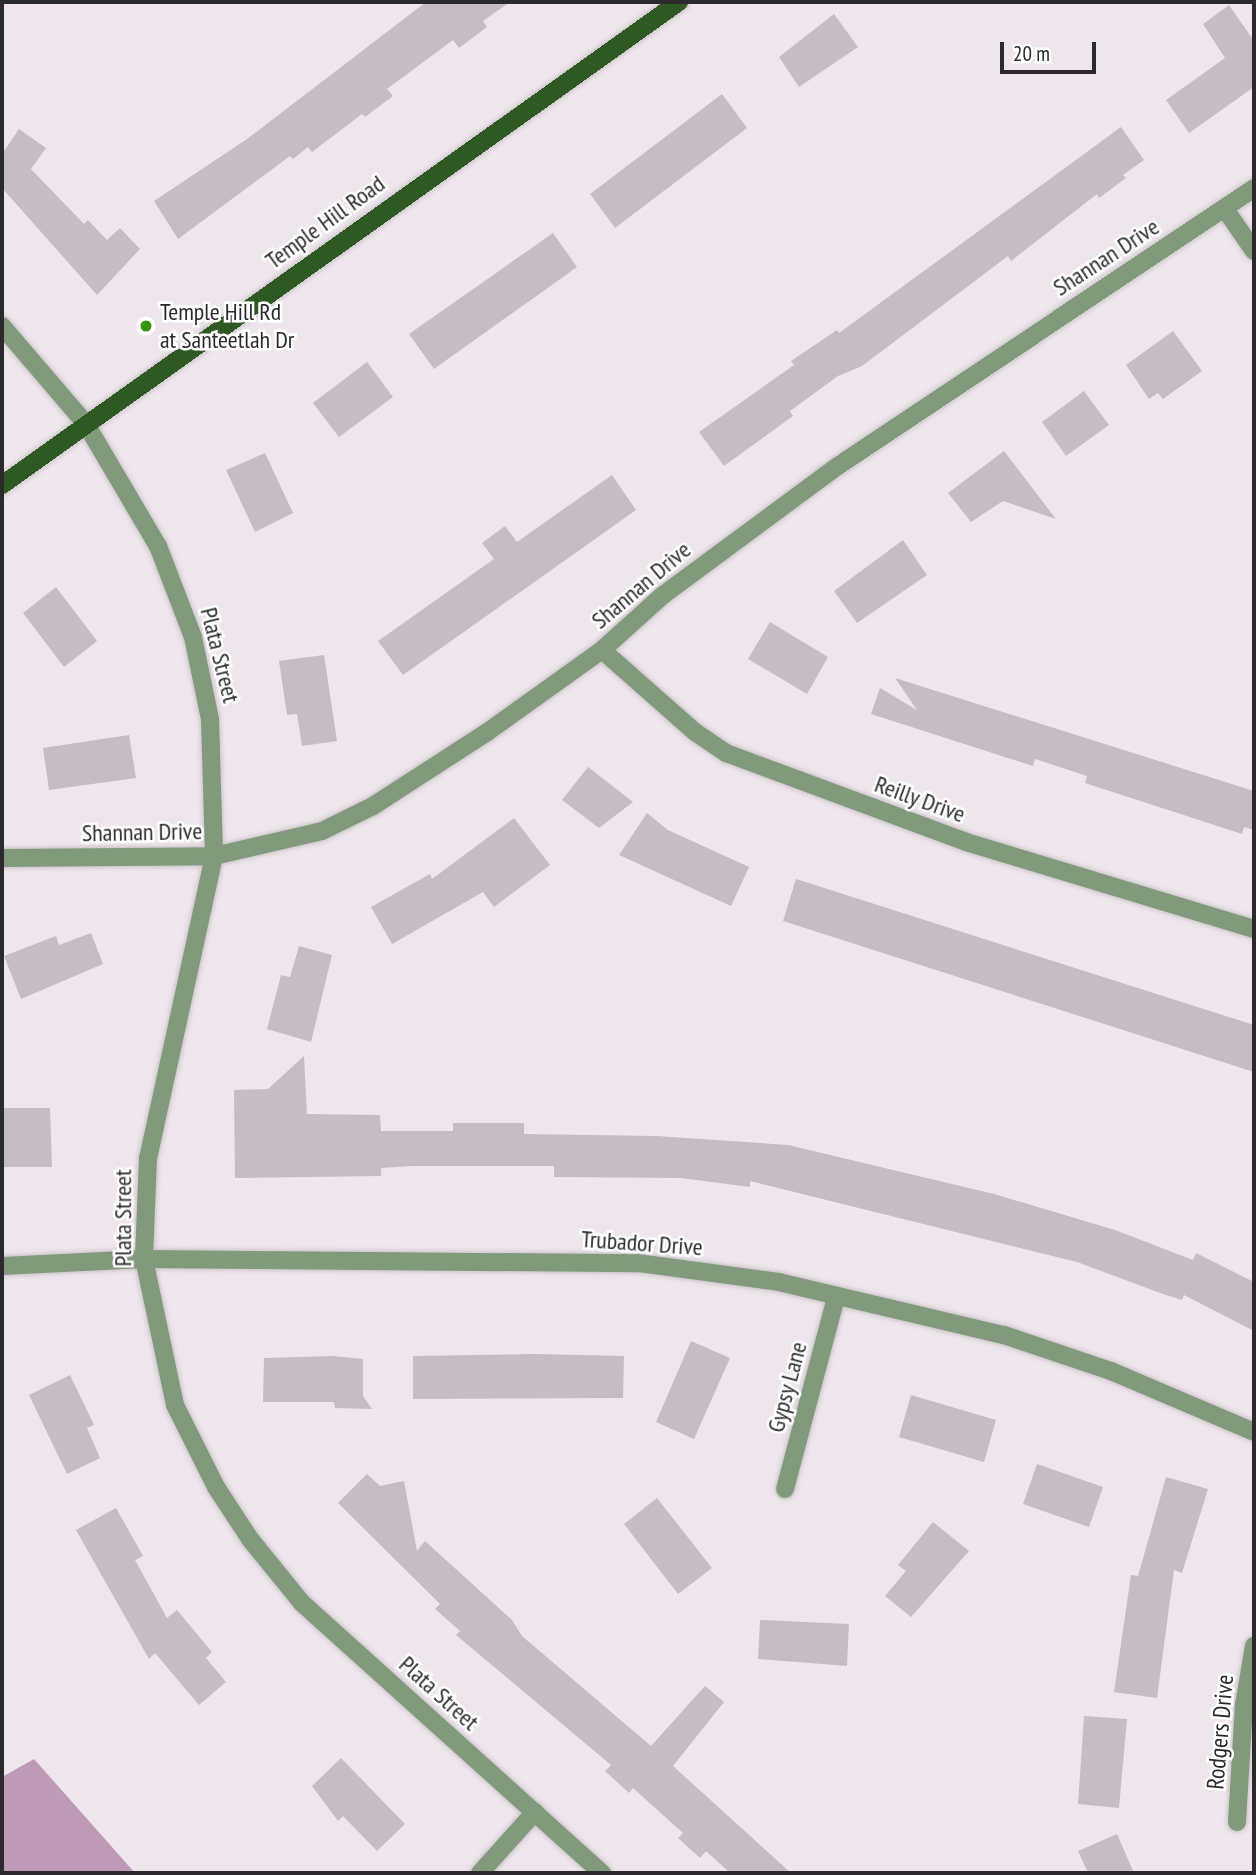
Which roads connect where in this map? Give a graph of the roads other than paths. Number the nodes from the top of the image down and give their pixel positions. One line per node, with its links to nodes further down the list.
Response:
1 (679, 2): 6 (main road, Temple Hill Road)
2 (1254, 188): 3 (street, Shannan Drive)
3 (1225, 209): 4 (street); 8 (street, Shannan Drive)
4 (1254, 251)
5 (2, 326): 6 (street, Plata Street)
6 (86, 424): 7 (main road, Temple Hill Road); 9 (street, Plata Street)
7 (2, 485)
8 (602, 650): 9 (street, Shannan Drive); 11 (street, Reilly Drive)
9 (215, 856): 10 (street, Shannan Drive); 12 (street, Plata Street)
10 (2, 858)
11 (1254, 929)
12 (144, 1259): 13 (street, Trubador Drive); 14 (street, Trubador Drive); 18 (street, Plata Street)
13 (2, 1266)
14 (835, 1297): 15 (street, Trubador Drive); 16 (street, Gypsy Lane)
15 (1254, 1432)
16 (785, 1489)
17 (1254, 1646): 19 (street, Rodgers Drive)
18 (536, 1812): 20 (street); 21 (street, Plata Street)
19 (1237, 1822)
20 (480, 1873)
21 (602, 1873)

